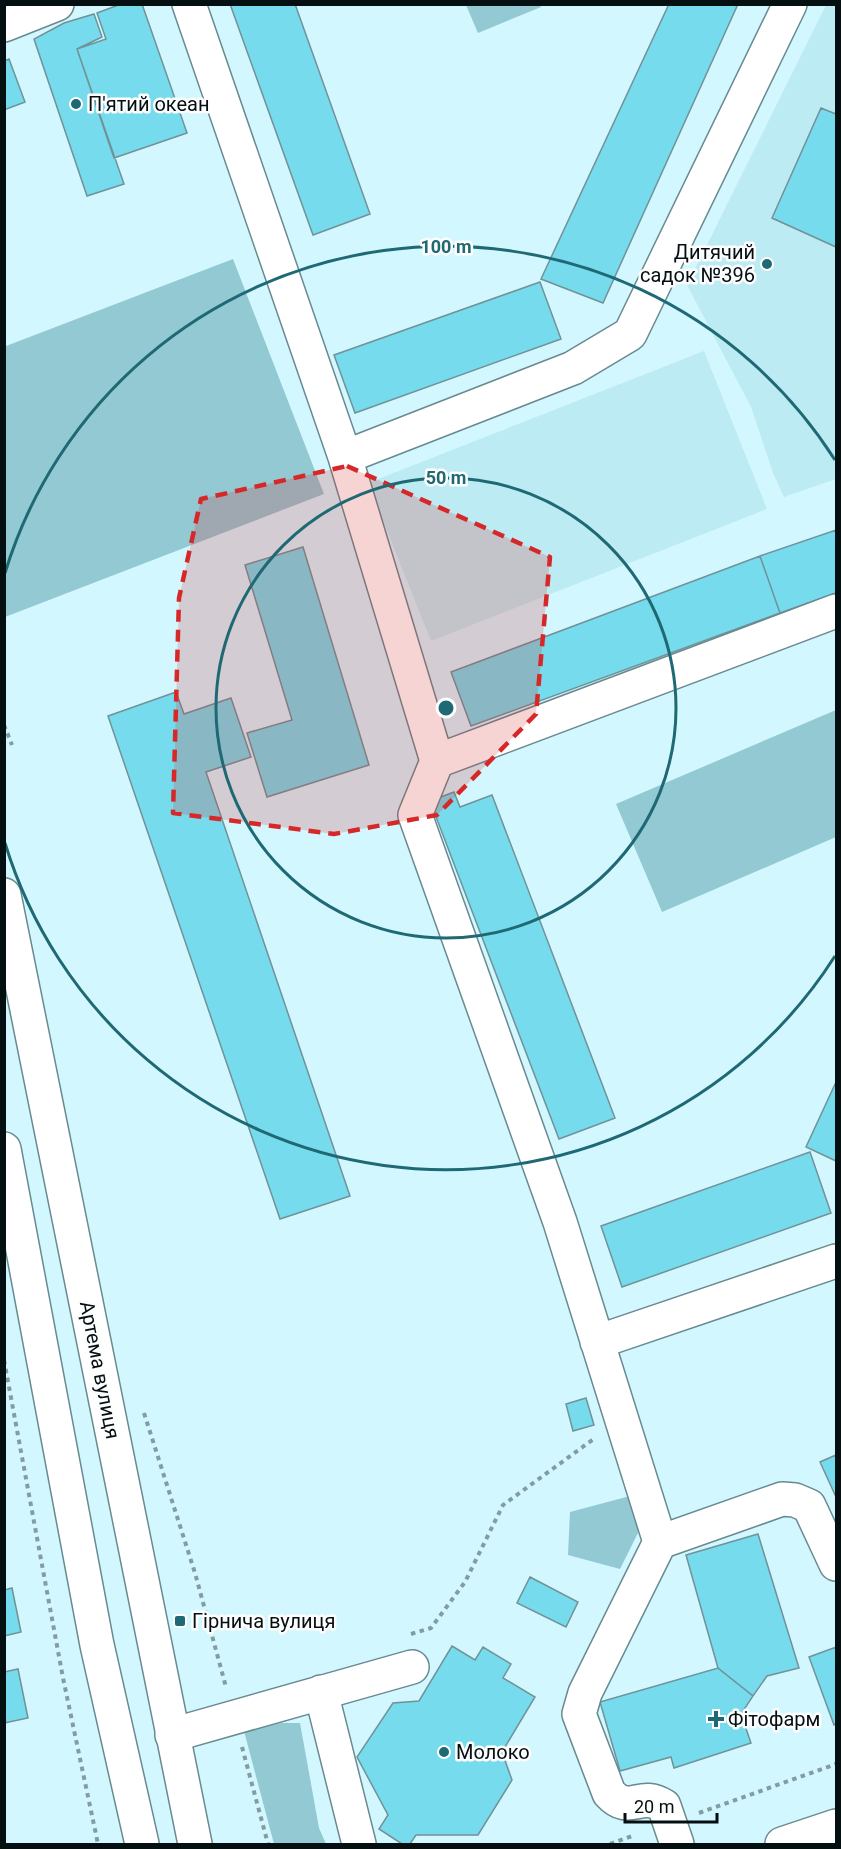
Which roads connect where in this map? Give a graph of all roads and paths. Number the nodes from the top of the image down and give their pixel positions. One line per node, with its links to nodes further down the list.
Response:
1 (57, 4): 4 (main road)
2 (189, 4): 5 (main road)
3 (790, 4): 5 (main road)
4 (4, 25)
5 (345, 457): 9 (main road)
6 (837, 611): 9 (main road)
7 (4, 725): 8 (path)
8 (12, 745)
9 (438, 761): 13 (main road)
10 (4, 895): 25 (main road, Артема вулиця)
11 (4, 1149): 31 (main road)
12 (837, 1261): 13 (main road)
13 (597, 1342): 16 (main road)
14 (4, 1360): 30 (path)
15 (143, 1412): 22 (path)
16 (621, 1418): 17 (main road); 19 (path)
17 (660, 1542): 18 (main road); 28 (main road)
18 (837, 1564)
19 (408, 1635)
20 (412, 1667): 23 (main road)
21 (237, 1683): 22 (path)
22 (225, 1686): 24 (path)
23 (321, 1692): 24 (main road); 33 (main road)
24 (234, 1717): 25 (main road); 32 (path)
25 (172, 1735): 29 (main road, Артема вулиця)
26 (837, 1764): 28 (path)
27 (837, 1826): 35 (main road)
28 (674, 1834): 34 (path)
29 (195, 1842)
30 (98, 1845)
31 (142, 1845)
32 (268, 1845)
33 (359, 1845)
34 (610, 1845)
35 (782, 1845)

